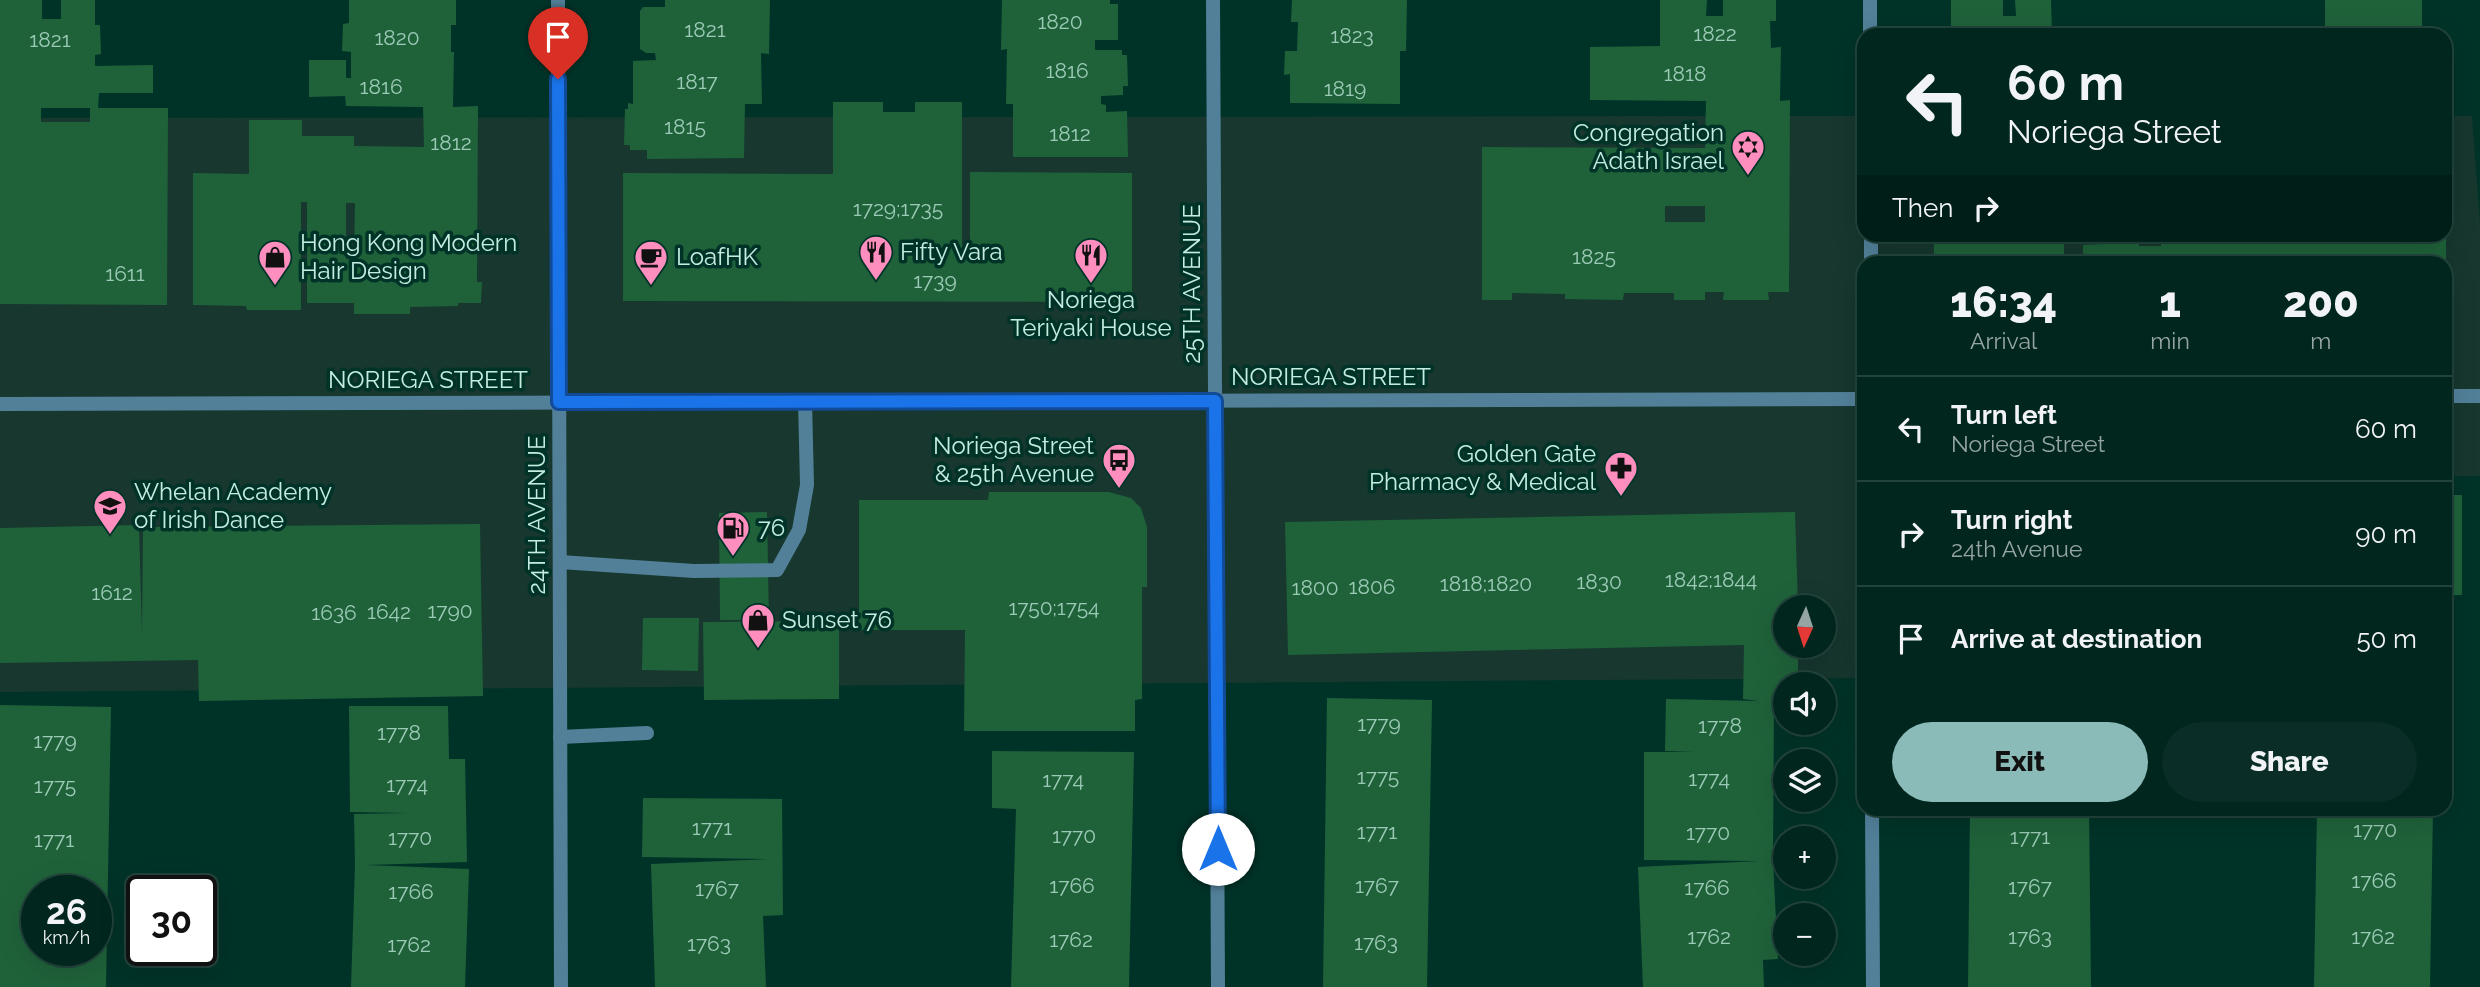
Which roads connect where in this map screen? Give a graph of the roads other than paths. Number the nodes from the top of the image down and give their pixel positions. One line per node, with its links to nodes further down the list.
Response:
1 (558, 0): 10 (street, 24TH AVENUE)
2 (1213, 0): 9 (street, 25TH AVENUE)
3 (1870, 0): 4 (street)
4 (1870, 28)
5 (2452, 396): 6 (street)
6 (2480, 396)
7 (1857, 399): 9 (street, NORIEGA STREET)
8 (804, 401): 9 (street, NORIEGA STREET); 10 (street, NORIEGA STREET); 12 (street)
9 (1215, 401): 17 (street, 25TH AVENUE)
10 (559, 402): 11 (street, NORIEGA STREET); 12 (street, 24TH AVENUE)
11 (0, 404)
12 (559, 562): 14 (street, 24TH AVENUE)
13 (647, 733): 14 (street)
14 (560, 737): 16 (street, 24TH AVENUE)
15 (1872, 816): 18 (street)
16 (561, 987)
17 (1218, 987)
18 (1873, 987)

